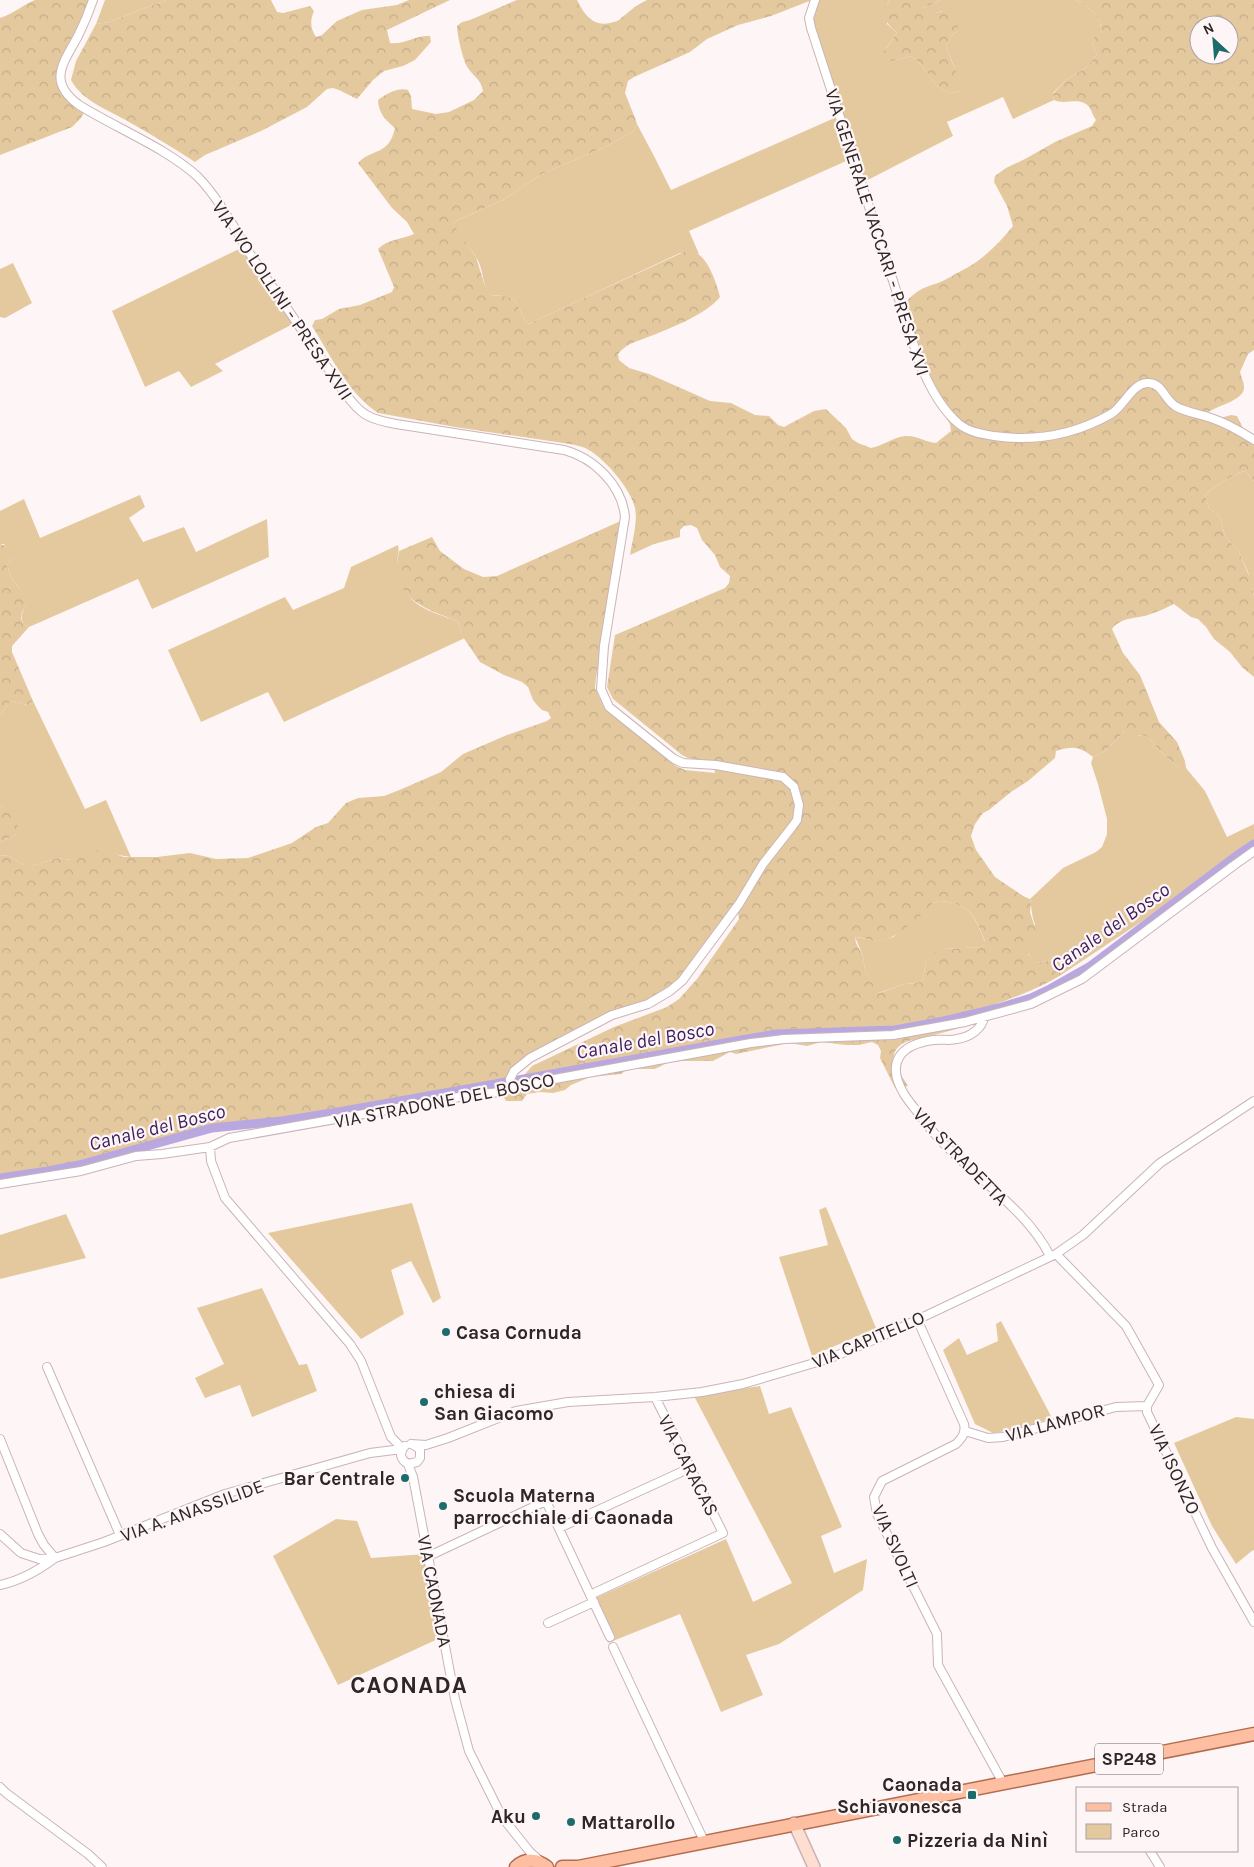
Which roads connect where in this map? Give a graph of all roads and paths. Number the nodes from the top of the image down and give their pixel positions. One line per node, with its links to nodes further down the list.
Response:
1 (93, 0): 6 (street, VIA IVO LOLLINI - PRESA XVII)
2 (815, 0): 3 (street, VIA GENERALE VACCARI - PRESA XVI)
3 (1254, 440)
4 (1254, 852): 5 (street, VIA STRADONE DEL BOSCO)
5 (984, 1017): 6 (street, VIA STRADONE DEL BOSCO); 10 (street, VIA STRADETTA)
6 (510, 1084): 8 (street, VIA STRADONE DEL BOSCO)
7 (1254, 1101): 10 (street, VIA CAPITELLO)
8 (210, 1147): 9 (street, VIA STRADONE DEL BOSCO); 18 (street)
9 (0, 1184)
10 (1053, 1255): 11 (street, VIA CAPITELLO); 14 (street, VIA ISONZO)
11 (917, 1319): 13 (street, VIA CAPITELLO); 15 (street)
12 (47, 1368): 27 (street)
13 (655, 1397): 17 (street, VIA CAPITELLO); 23 (street, VIA CARACAS)
14 (1147, 1406): 15 (street, VIA LAMPOR); 32 (street, VIA ISONZO)
15 (965, 1432): 37 (street, VIA SVOLTI)
16 (0, 1439): 29 (street)
17 (426, 1445): 18 (street, VIA CAPITELLO); 20 (street)
18 (405, 1446): 19 (street, VIA A. ANASSILIDE); 20 (street); 21 (street, VIA CAONADA)
19 (391, 1450): 21 (street); 27 (street, VIA A. ANASSILIDE)
20 (421, 1454): 22 (street)
21 (406, 1462): 22 (street); 24 (street, VIA CAONADA)
22 (417, 1462): 24 (street)
23 (690, 1468): 25 (street); 31 (street, VIA CARACAS)
24 (412, 1476): 28 (street, VIA CAONADA)
25 (558, 1528): 28 (street); 31 (street)
26 (0, 1534): 29 (street, VIA A. ANASSILIDE)
27 (120, 1535): 29 (street, VIA A. ANASSILIDE)
28 (429, 1556): 40 (street, VIA CAONADA)
29 (55, 1558): 30 (street)
30 (0, 1585)
31 (592, 1599): 33 (street); 34 (street)
32 (1254, 1622)
33 (548, 1623)
34 (610, 1637)
35 (613, 1647): 41 (street)
36 (1254, 1734): 37 (main road, SP248)
37 (1003, 1783): 39 (main road, SP248)
38 (0, 1787): 45 (street)
39 (794, 1824): 41 (main road, SP248); 48 (street)
40 (520, 1840): 43 (street, VIA CAONADA); 44 (street)
41 (704, 1841): 47 (main road, SP248)
42 (1151, 1852): 49 (street)
43 (546, 1865): 44 (main road)
44 (517, 1866)
45 (102, 1867)
46 (562, 1867): 47 (main road, SP248)
47 (578, 1867)
48 (814, 1867)
49 (1160, 1867)

